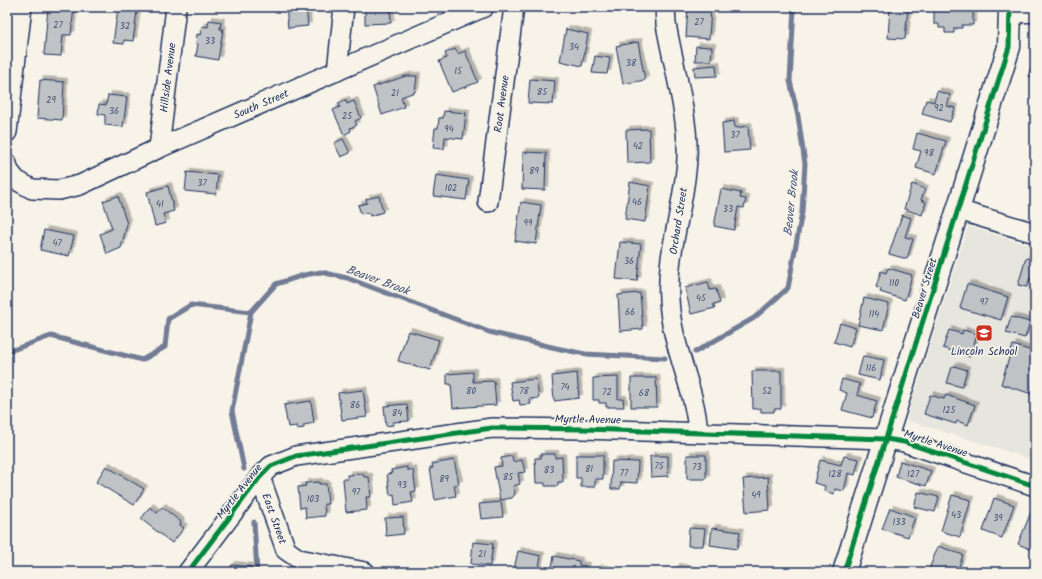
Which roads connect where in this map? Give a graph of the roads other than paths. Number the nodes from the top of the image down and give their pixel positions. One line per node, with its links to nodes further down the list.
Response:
1 (22, 7): 10 (street)
2 (176, 7): 11 (street, Hillside Avenue)
3 (344, 7): 9 (street)
4 (484, 7): 9 (street, South Street)
5 (514, 7): 13 (street, Root Avenue)
6 (665, 7): 16 (street, Orchard Street)
7 (1010, 9): 8 (street); 14 (street, Beaver Street)
8 (1035, 11)
9 (337, 71): 11 (street, South Street)
10 (7, 132)
11 (159, 148): 12 (street, South Street)
12 (7, 164)
13 (488, 202)
14 (958, 210): 15 (street); 17 (street, Beaver Street)
15 (1035, 233)
16 (698, 432): 17 (street, Myrtle Avenue); 18 (street, Myrtle Avenue)
17 (886, 439): 19 (street, Myrtle Avenue); 22 (street, Beaver Street)
18 (260, 477): 20 (street, Myrtle Avenue); 21 (street, East Street)
19 (1035, 486)
20 (188, 572)
21 (365, 572)
22 (844, 572)

